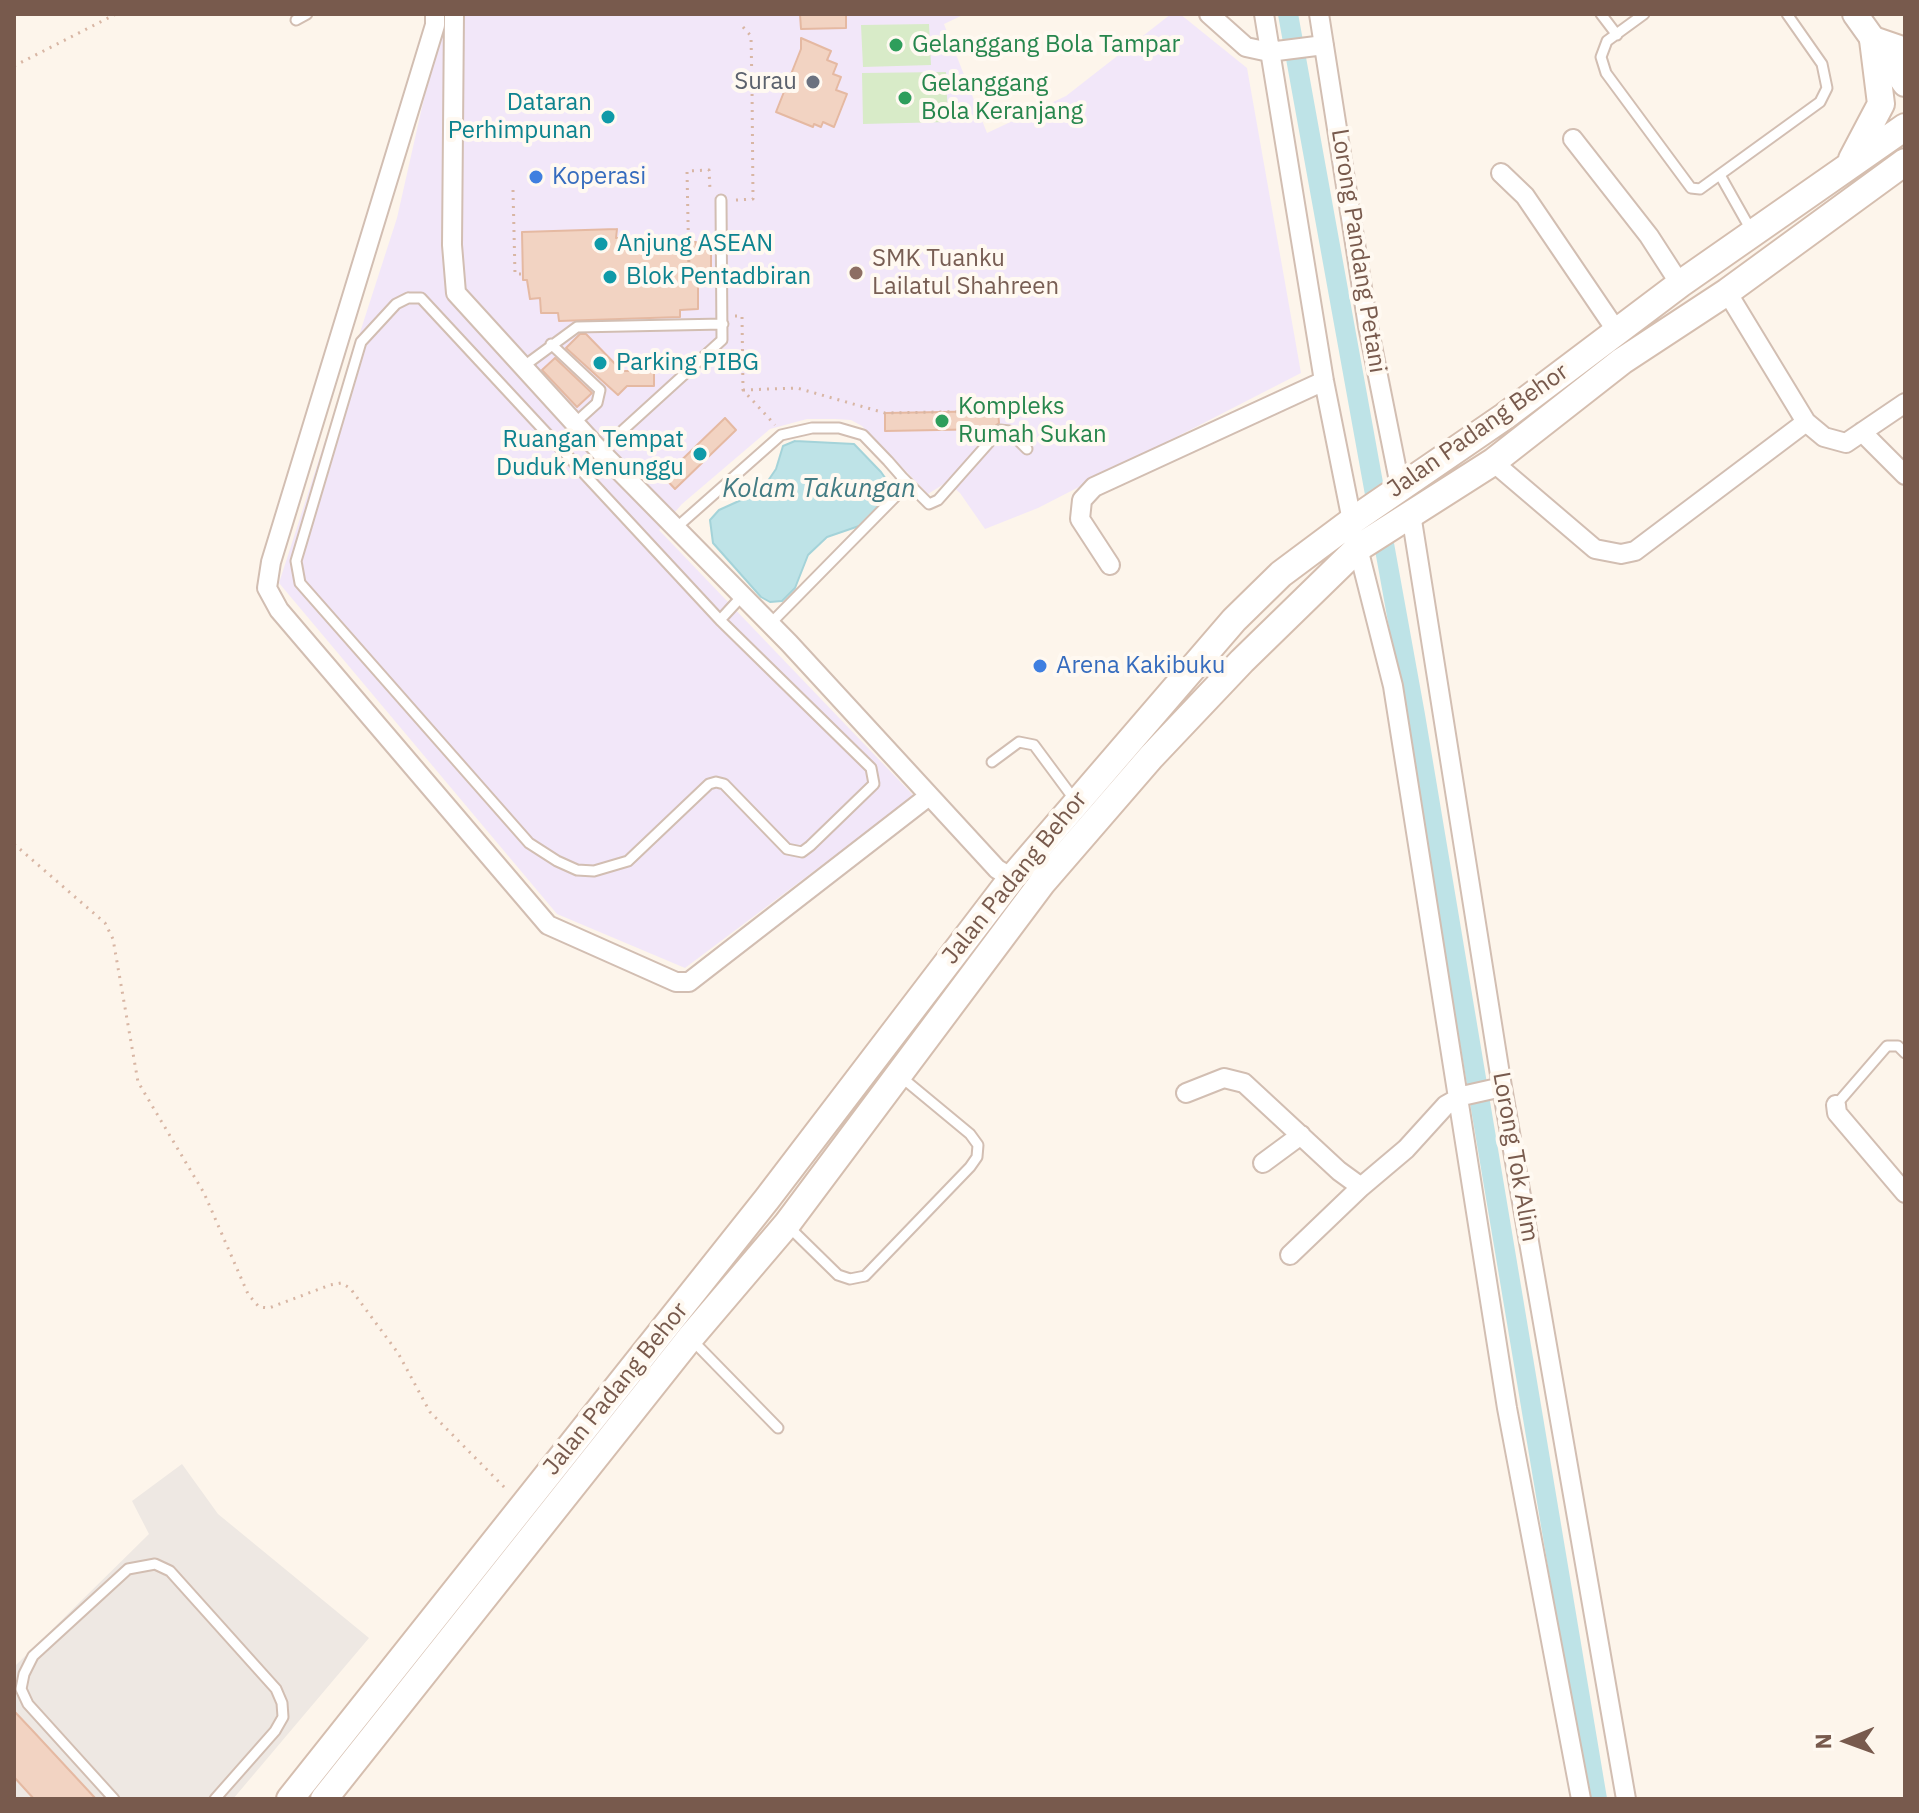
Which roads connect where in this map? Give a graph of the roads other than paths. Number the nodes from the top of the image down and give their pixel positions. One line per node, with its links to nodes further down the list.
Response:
1 (307, 14): 11 (lane)
2 (435, 14): 53 (street)
3 (454, 14): 31 (street)
4 (1209, 14): 15 (street)
5 (1264, 14): 15 (street)
6 (1319, 14): 14 (street, Lorong Pandang Petani)
7 (1601, 14): 12 (lane)
8 (1644, 14): 12 (lane)
9 (1787, 14): 23 (lane)
10 (1855, 14): 13 (street)
11 (296, 20)
12 (1617, 35): 23 (lane)
13 (1873, 40): 16 (main road); 17 (street); 20 (main road)
14 (1321, 45): 15 (street); 44 (street, Lorong Pandang Petani)
15 (1272, 51): 32 (street)
16 (1905, 51)
17 (1905, 84)
18 (1905, 127): 20 (main road, Jalan Padang Behor)
19 (1573, 139): 26 (street)
20 (1850, 162): 25 (main road, Jalan Padang Behor)
21 (1905, 162): 27 (main road, Jalan Padang Behor)
22 (1501, 173): 29 (street)
23 (1720, 175): 25 (lane)
24 (721, 200): 28 (lane)
25 (1753, 233): 26 (main road, Jalan Padang Behor)
26 (1680, 284): 29 (main road, Jalan Padang Behor)
27 (1727, 292): 36 (street); 38 (main road, Jalan Padang Behor)
28 (723, 324): 30 (lane); 40 (lane)
29 (1616, 330): 34 (main road, Jalan Padang Behor)
30 (551, 344): 31 (lane); 35 (lane)
31 (524, 366): 35 (street)
32 (1324, 381): 47 (street); 48 (street)
33 (1905, 403): 37 (street)
34 (1505, 416): 38 (main road); 44 (main road, Jalan Padang Behor)
35 (576, 422): 40 (street)
36 (1806, 422): 37 (street); 41 (street)
37 (1862, 432): 42 (street)
38 (1522, 438): 41 (main road, Jalan Padang Behor)
39 (1027, 449): 43 (lane)
40 (600, 451): 46 (street)
41 (1493, 462): 45 (main road, Jalan Padang Behor)
42 (1905, 475)
43 (902, 477): 46 (lane); 51 (lane)
44 (1400, 486): 47 (main road, Jalan Padang Behor)
45 (1411, 514): 47 (main road, Jalan Padang Behor); 59 (street, Lorong Tok Alim)
46 (677, 527): 49 (street)
47 (1358, 538): 54 (main road, Jalan Padang Behor); 56 (main road, Jalan Padang Behor); 61 (street)
48 (1110, 565)
49 (743, 595): 50 (lane); 51 (street)
50 (720, 620): 50 (lane)
51 (771, 623): 53 (street)
52 (992, 762): 54 (lane)
53 (929, 796): 55 (street)
54 (1076, 802): 55 (main road, Jalan Padang Behor)
55 (1012, 878): 56 (main road); 73 (main road, Jalan Padang Behor)
56 (1042, 883): 58 (main road, Jalan Padang Behor)
57 (1905, 1053): 62 (lane)
58 (900, 1076): 67 (main road, Jalan Padang Behor); 67 (lane)
59 (1498, 1088): 61 (street); 76 (street, Lorong Tok Alim)
60 (1186, 1093): 63 (street)
61 (1460, 1097): 65 (street); 75 (street)
62 (1836, 1105): 66 (street)
63 (1301, 1135): 64 (street); 65 (street)
64 (1263, 1163)
65 (1361, 1187): 68 (street)
66 (1905, 1193)
67 (787, 1224): 69 (main road, Jalan Padang Behor)
68 (1290, 1255)
69 (690, 1338): 70 (lane); 74 (main road, Jalan Padang Behor)
70 (778, 1428)
71 (114, 1799): 72 (lane)
72 (215, 1799)
73 (290, 1799)
74 (324, 1799)
75 (1581, 1799)
76 (1626, 1799)

